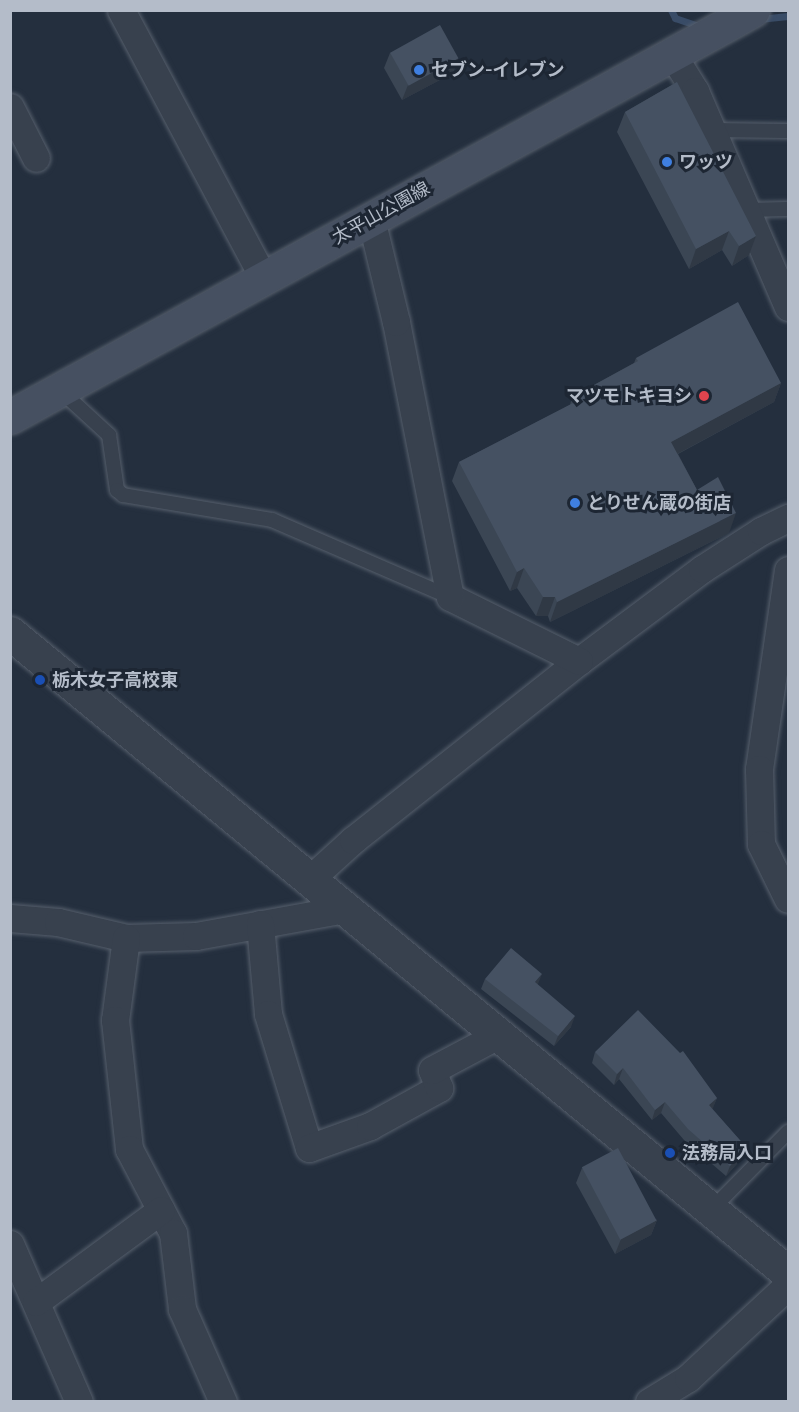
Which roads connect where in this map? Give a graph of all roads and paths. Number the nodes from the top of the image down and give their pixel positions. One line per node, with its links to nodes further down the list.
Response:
1 (121, 10): 11 (street)
2 (753, 10): 3 (main road, 太平山公園線)
3 (672, 54): 5 (street); 10 (main road, 太平山公園線)
4 (10, 107): 7 (street)
5 (711, 130): 6 (lane); 9 (street)
6 (789, 131)
7 (36, 158)
8 (789, 209): 9 (lane)
9 (746, 210): 12 (street)
10 (371, 219): 11 (main road, 太平山公園線); 17 (street)
11 (263, 278): 13 (main road, 太平山公園線)
12 (789, 307)
13 (60, 390): 14 (main road, 太平山公園線); 17 (lane)
14 (10, 417)
15 (789, 518): 19 (street)
16 (789, 570): 21 (street)
17 (450, 597): 19 (street)
18 (10, 633): 20 (street)
19 (579, 661): 20 (street)
20 (309, 880): 22 (street)
21 (789, 899)
22 (344, 909): 24 (street); 26 (street)
23 (10, 918): 25 (street)
24 (260, 924): 25 (street); 26 (street)
25 (126, 938): 28 (street)
26 (498, 1035): 29 (street)
27 (789, 1132): 29 (lane)
28 (161, 1210): 33 (street); 35 (street)
29 (711, 1210): 31 (street)
30 (10, 1244): 33 (street)
31 (789, 1273)
32 (789, 1285): 36 (street)
33 (36, 1302): 34 (street)
34 (79, 1401)
35 (223, 1401)
36 (649, 1401)

